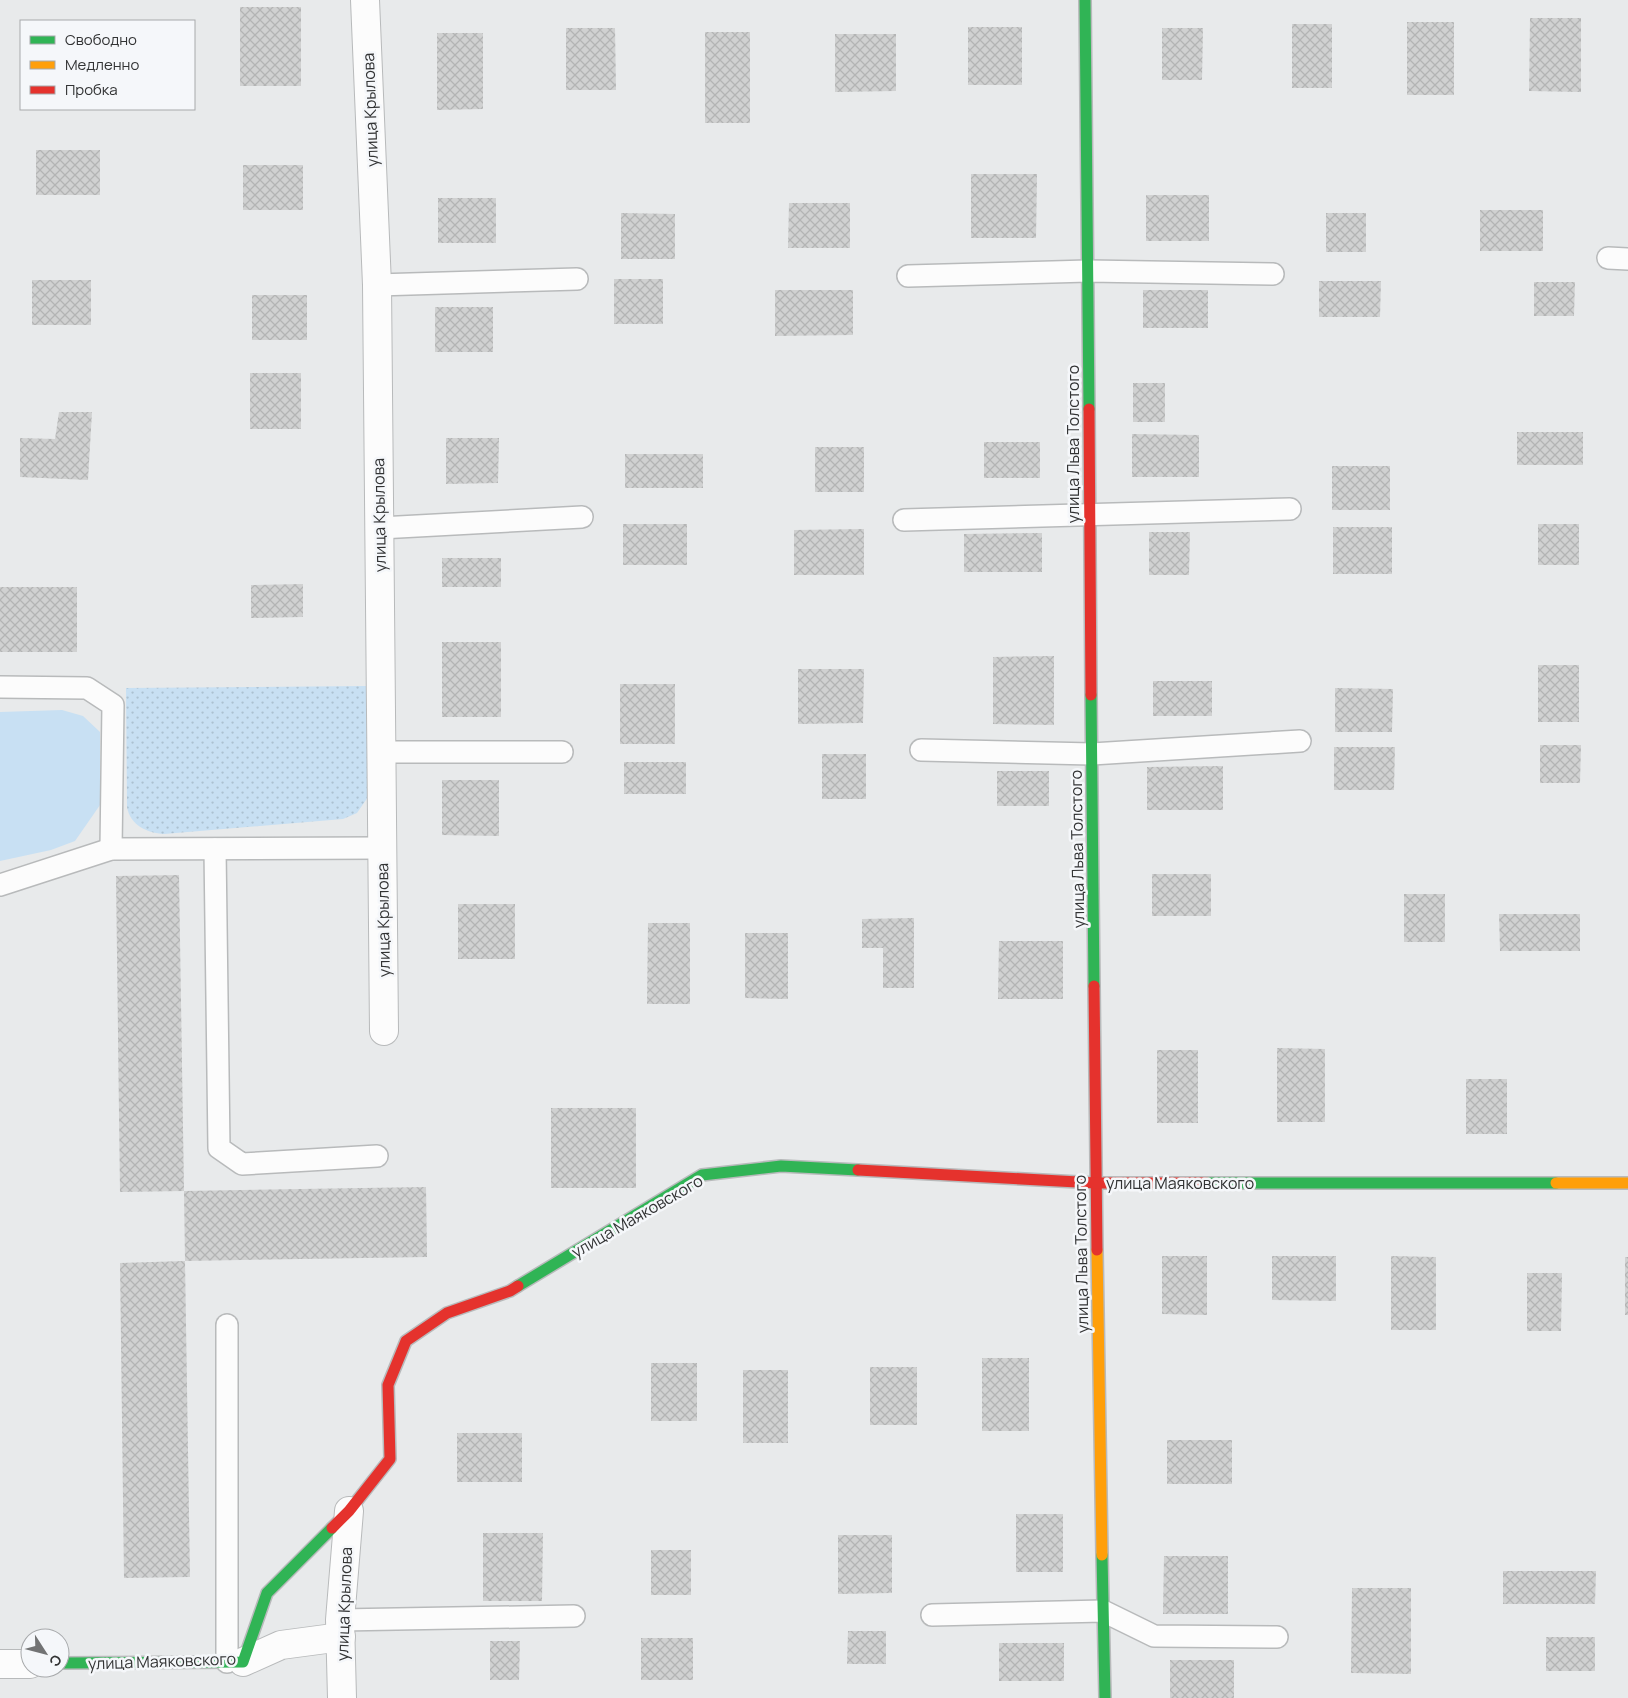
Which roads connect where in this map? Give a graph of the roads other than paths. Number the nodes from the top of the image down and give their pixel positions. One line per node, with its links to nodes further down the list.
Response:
1 (365, 0): 7 (street, улица Крылова)
2 (1085, 0): 3 (street, улица Льва Толстого)
3 (1088, 271): 4 (lane); 5 (lane); 9 (street, улица Льва Толстого)
4 (1274, 274)
5 (908, 276)
6 (577, 279): 7 (lane)
7 (377, 285): 12 (street, улица Крылова)
8 (1290, 509): 9 (lane)
9 (1090, 514): 11 (lane); 18 (street, улица Льва Толстого)
10 (582, 516): 12 (lane)
11 (904, 520)
12 (380, 528): 16 (street, улица Крылова)
13 (0, 687): 20 (lane)
14 (1300, 741): 18 (lane)
15 (921, 750): 18 (lane)
16 (382, 752): 17 (lane); 19 (street, улица Крылова)
17 (562, 752)
18 (1092, 754): 25 (street, улица Льва Толстого)
19 (382, 848): 21 (lane); 23 (street, улица Крылова)
20 (112, 849): 21 (lane); 22 (lane)
21 (215, 849): 24 (lane)
22 (0, 885)
23 (384, 1031)
24 (377, 1156)
25 (1096, 1183): 26 (street, улица Маяковского); 28 (street, улица Маяковского); 29 (street, улица Льва Толстого)
26 (1628, 1184)
27 (227, 1325): 34 (lane)
28 (349, 1511): 32 (street, улица Крылова); 34 (street, улица Маяковского)
29 (1103, 1611): 30 (lane); 33 (lane); 39 (street, улица Льва Толстого)
30 (932, 1615)
31 (574, 1616): 32 (lane)
32 (341, 1629): 34 (street); 38 (street, улица Крылова)
33 (1277, 1637)
34 (235, 1662): 37 (street, улица Маяковского)
35 (0, 1664): 36 (street)
36 (20, 1664)
37 (70, 1664)
38 (342, 1698)
39 (1105, 1698)

